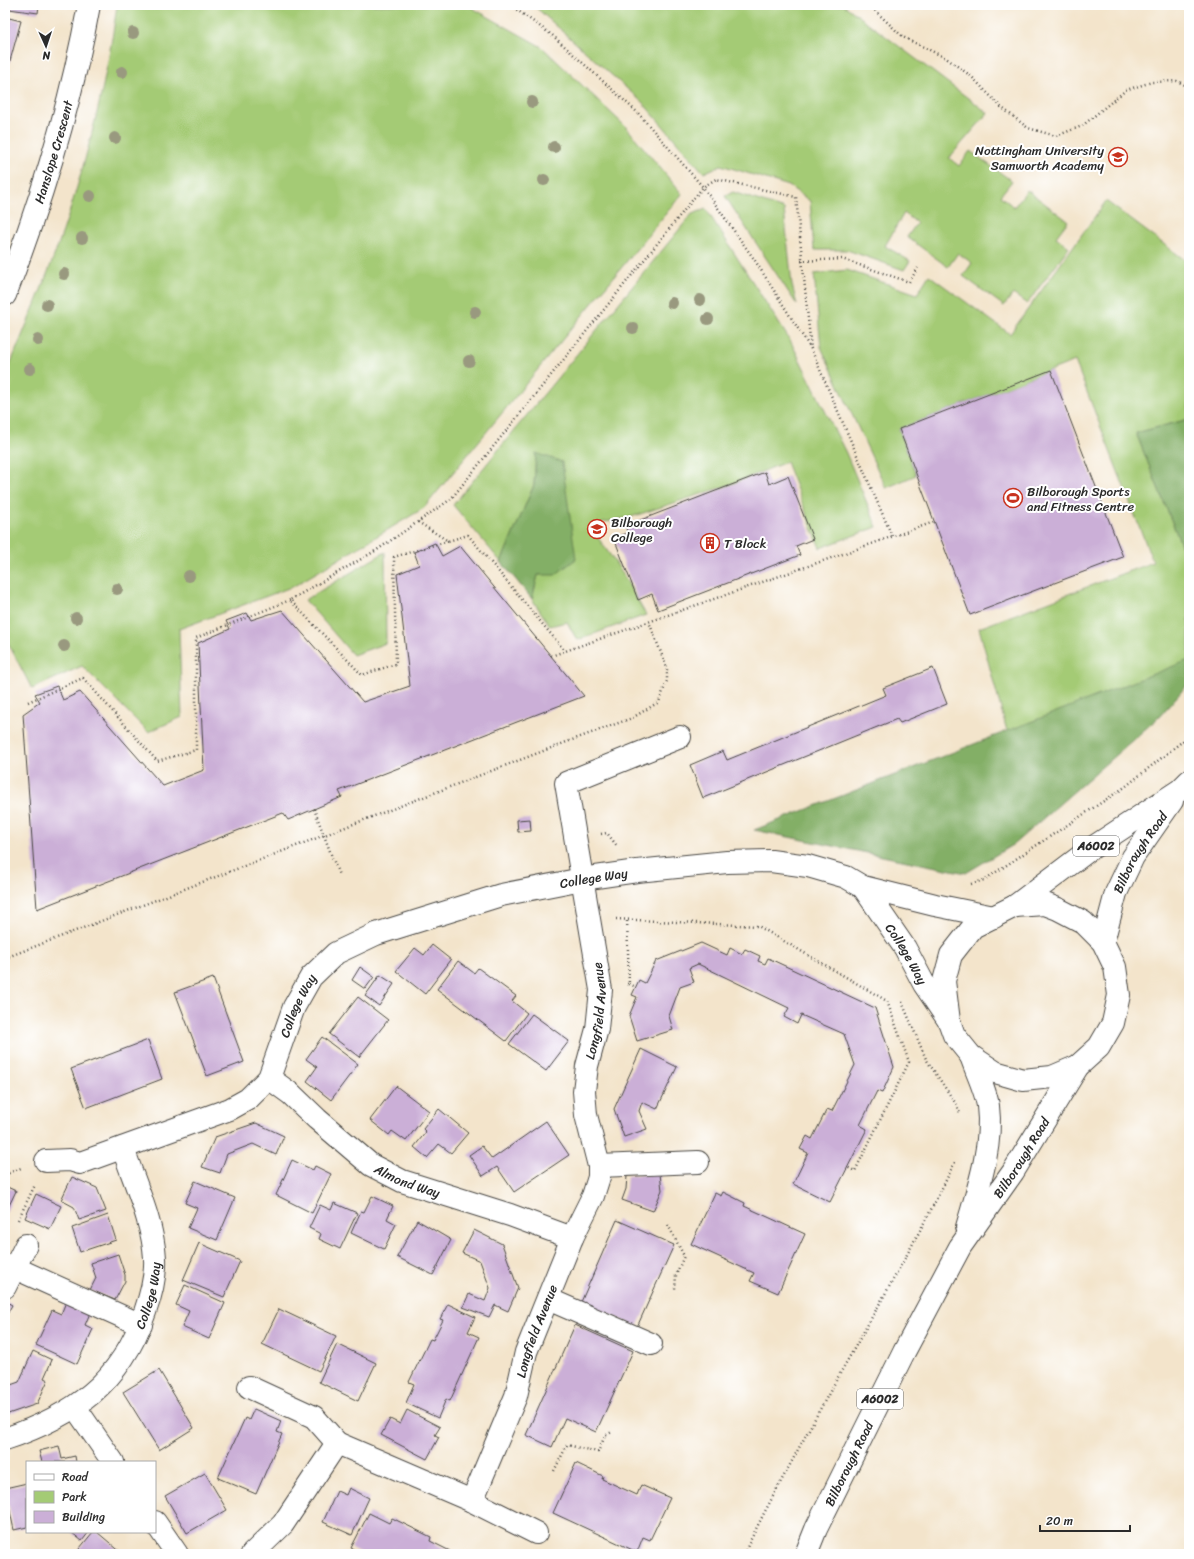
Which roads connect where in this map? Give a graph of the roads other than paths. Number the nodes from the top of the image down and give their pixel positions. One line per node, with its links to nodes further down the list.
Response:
1 (90, 5): 2 (street, Hanslope Crescent)
2 (5, 295)
3 (680, 737): 5 (street, Longfield Avenue)
4 (1184, 786): 7 (street, Bilborough Road / A6002); 9 (street, Bilborough Road / A6002)
5 (582, 879): 6 (street, College Way); 13 (street, College Way); 17 (street, Longfield Avenue)
6 (862, 887): 8 (street, College Way); 10 (street, College Way)
7 (1015, 906): 8 (street, Bilborough Road / A6002); 9 (street, Bilborough Road / A6002)
8 (994, 916): 10 (street, Bilborough Road / A6002)
9 (1103, 942): 12 (street, Bilborough Road / A6002)
10 (949, 1021): 11 (street, Bilborough Road / A6002)
11 (971, 1056): 12 (street, Bilborough Road / A6002); 20 (street, Bilborough Road / A6002)
12 (1078, 1066): 20 (street, Bilborough Road / A6002)
13 (269, 1078): 14 (street, College Way); 18 (street, Almond Way)
14 (123, 1148): 15 (street); 24 (street, College Way)
15 (46, 1161)
16 (698, 1162): 17 (street)
17 (599, 1166): 18 (street, Longfield Avenue)
18 (572, 1238): 23 (street, Longfield Avenue)
19 (26, 1245): 21 (street)
20 (960, 1247): 36 (street, Bilborough Road / A6002)
21 (15, 1268): 22 (street); 24 (street)
22 (5, 1287)
23 (548, 1299): 25 (street); 31 (street, Longfield Avenue)
24 (141, 1325): 27 (street, College Way)
25 (651, 1344)
26 (249, 1387): 29 (street)
27 (75, 1407): 28 (street, College Way); 30 (street)
28 (5, 1439)
29 (336, 1443): 31 (street); 35 (street)
30 (112, 1461)
31 (472, 1501): 33 (street)
32 (156, 1523): 34 (street)
33 (536, 1533)
34 (177, 1554)
35 (252, 1554)
36 (806, 1554)

